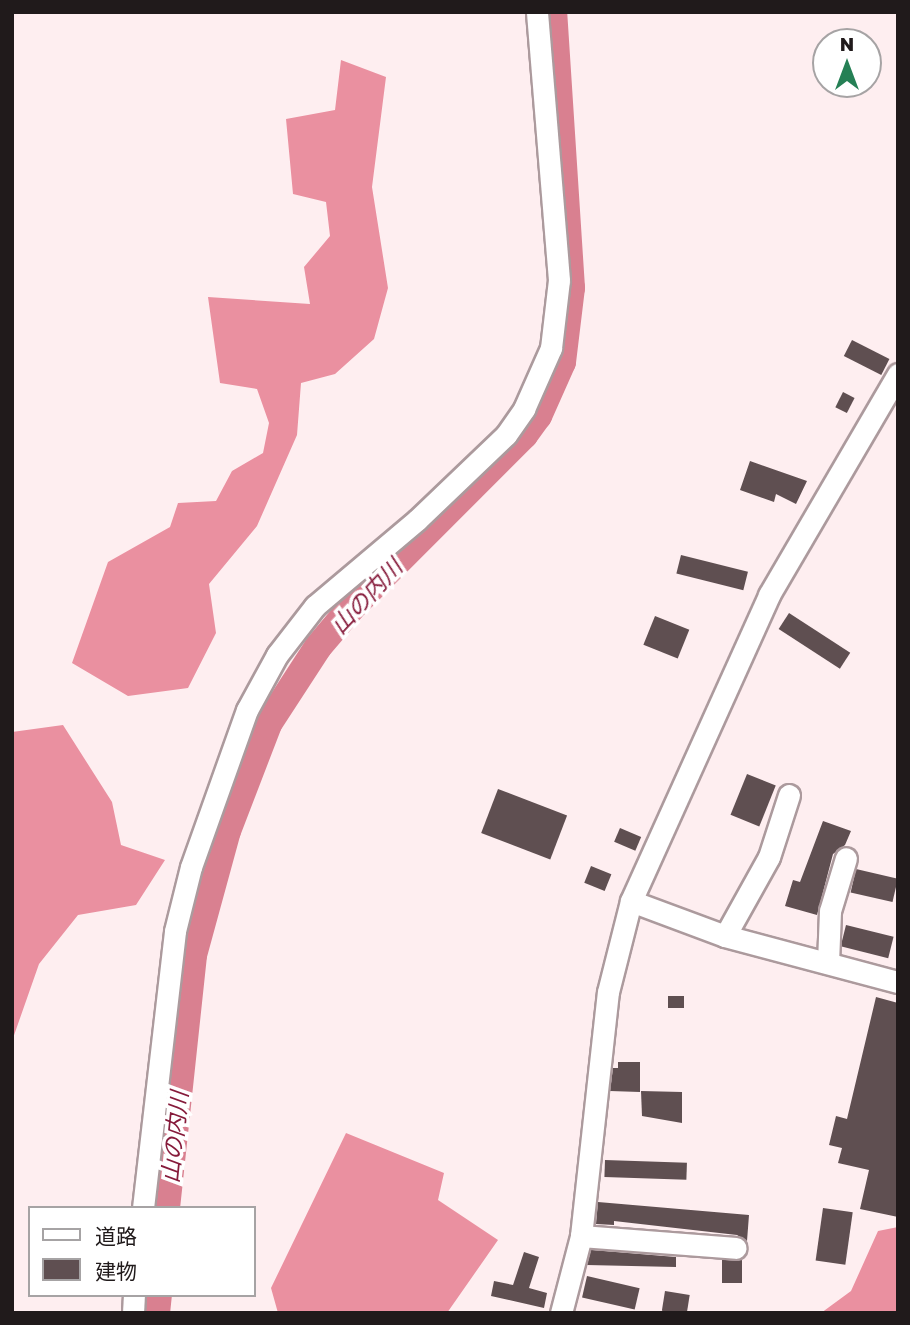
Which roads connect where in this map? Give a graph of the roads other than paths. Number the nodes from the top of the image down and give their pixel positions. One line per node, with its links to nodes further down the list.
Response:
1 (537, 12): 10 (street)
2 (898, 374): 3 (street)
3 (890, 407): 6 (street)
4 (789, 795): 7 (street)
5 (846, 858): 8 (street)
6 (631, 901): 7 (street); 11 (street)
7 (725, 936): 8 (street)
8 (828, 963): 9 (street)
9 (898, 982)
10 (144, 1206)
11 (581, 1236): 12 (street); 13 (street)
12 (736, 1248)
13 (566, 1312)

